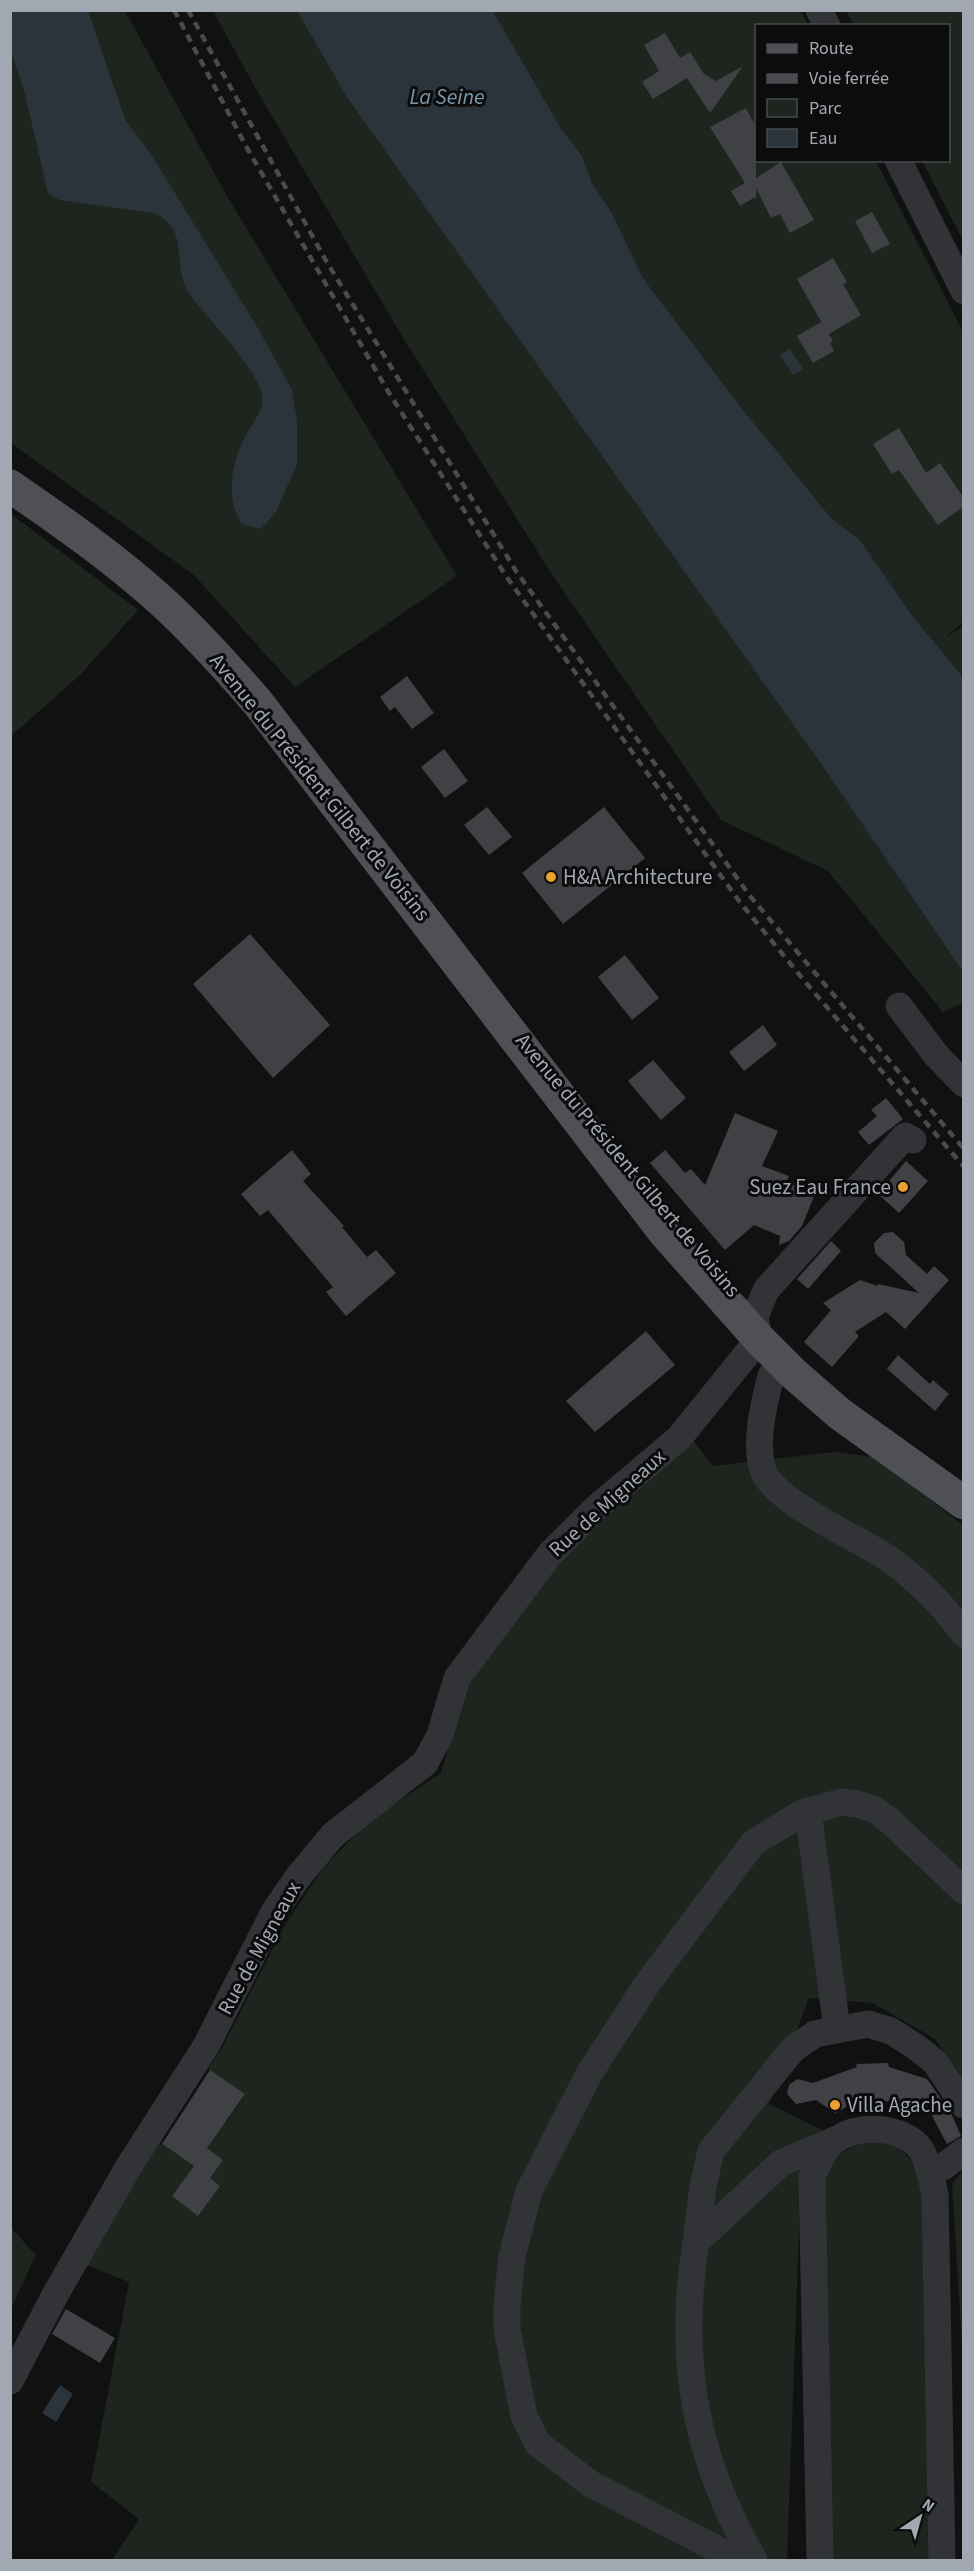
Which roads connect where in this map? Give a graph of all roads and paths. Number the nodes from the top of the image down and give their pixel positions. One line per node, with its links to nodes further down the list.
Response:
1 (819, 10): 2 (street)
2 (826, 24)
3 (899, 162): 4 (street)
4 (963, 291)
5 (10, 486): 9 (main road, Avenue du Président Gilbert de Voisins)
6 (899, 1006): 7 (street)
7 (963, 1084)
8 (913, 1140): 9 (street, Rue de Migneaux)
9 (757, 1327): 11 (main road); 12 (main road); 22 (street, Rue de Migneaux)
10 (771, 1376): 13 (street)
11 (963, 1484)
12 (963, 1503)
13 (963, 1634)
14 (808, 1811): 15 (street); 16 (street); 24 (street)
15 (963, 1891)
16 (837, 2029): 17 (street); 21 (street)
17 (963, 2105)
18 (835, 2140): 20 (street); 21 (street); 26 (street)
19 (963, 2151): 20 (street)
20 (945, 2170): 23 (street)
21 (696, 2242): 25 (street)
22 (10, 2381)
23 (939, 2552)
24 (738, 2560)
25 (754, 2560)
26 (820, 2560)

